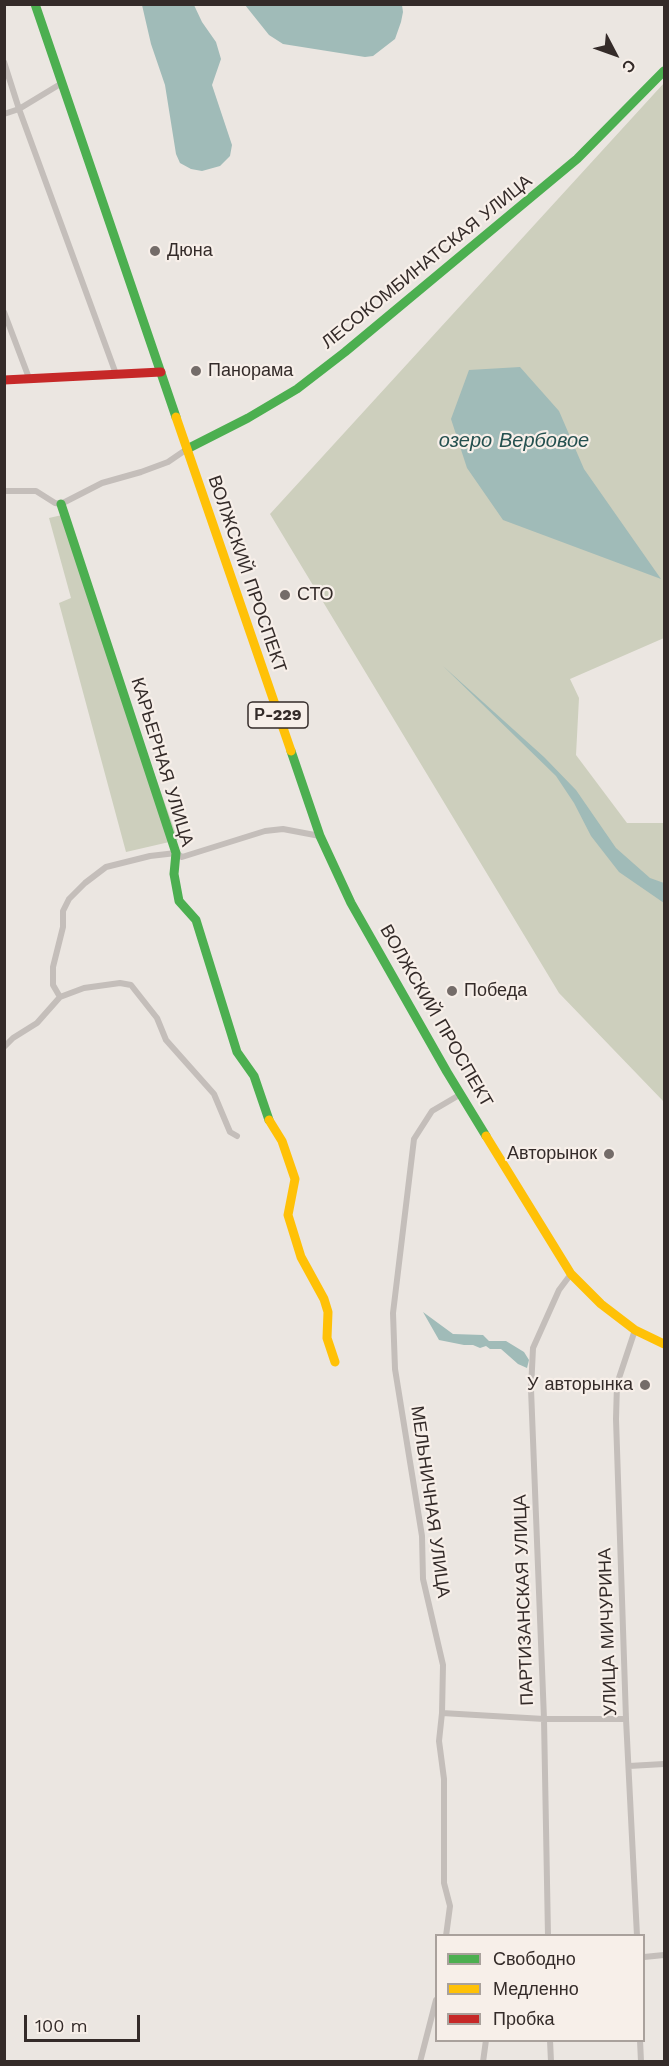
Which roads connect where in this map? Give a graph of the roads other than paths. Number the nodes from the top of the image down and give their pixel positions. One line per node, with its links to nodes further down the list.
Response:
1 (35, 4): 4 (street, ВОЛЖСКИЙ ПРОСПЕКТ / Р-229)
2 (4, 62): 5 (street)
3 (664, 70): 12 (street, ЛЕСОКОМБИНАТСКАЯ УЛИЦА)
4 (62, 82): 5 (street); 8 (street, ВОЛЖСКИЙ ПРОСПЕКТ / Р-229)
5 (19, 109): 6 (street); 9 (street)
6 (4, 114)
7 (4, 312): 10 (street)
8 (161, 372): 9 (street); 12 (street, ВОЛЖСКИЙ ПРОСПЕКТ / Р-229)
9 (116, 374): 10 (street)
10 (29, 378): 11 (street)
11 (4, 380)
12 (187, 449): 14 (street); 15 (street, ВОЛЖСКИЙ ПРОСПЕКТ / Р-229)
13 (4, 491): 14 (street)
14 (61, 504): 16 (street, КАРЬЕРНАЯ УЛИЦА)
15 (320, 836): 16 (street); 19 (street, ВОЛЖСКИЙ ПРОСПЕКТ / Р-229)
16 (176, 853): 17 (street); 24 (street, КАРЬЕРНАЯ УЛИЦА)
17 (60, 997): 18 (street); 20 (street)
18 (4, 1047)
19 (461, 1094): 21 (street, ВОЛЖСКИЙ ПРОСПЕКТ / Р-229); 25 (street, МЕЛЬНИЧНАЯ УЛИЦА)
20 (237, 1136)
21 (571, 1274): 22 (street, ВОЛЖСКИЙ ПРОСПЕКТ / Р-229); 26 (street, ПАРТИЗАНСКАЯ УЛИЦА)
22 (635, 1330): 23 (street, ВОЛЖСКИЙ ПРОСПЕКТ / Р-229); 27 (street, УЛИЦА МИЧУРИНА)
23 (664, 1344)
24 (335, 1362)
25 (442, 1713): 26 (street); 30 (street, МЕЛЬНИЧНАЯ УЛИЦА)
26 (544, 1719): 27 (street); 31 (street, ПАРТИЗАНСКАЯ УЛИЦА)
27 (626, 1719): 29 (street, УЛИЦА МИЧУРИНА)
28 (664, 1764): 29 (street)
29 (629, 1766): 32 (street, УЛИЦА МИЧУРИНА)
30 (446, 1934)
31 (548, 1934)
32 (637, 1934)
33 (664, 1955): 34 (street)
34 (645, 1957)
35 (435, 2004): 39 (street)
36 (486, 2042): 40 (street)
37 (550, 2042): 41 (street)
38 (640, 2042): 42 (street)
39 (420, 2061)
40 (483, 2061)
41 (551, 2061)
42 (641, 2061)

